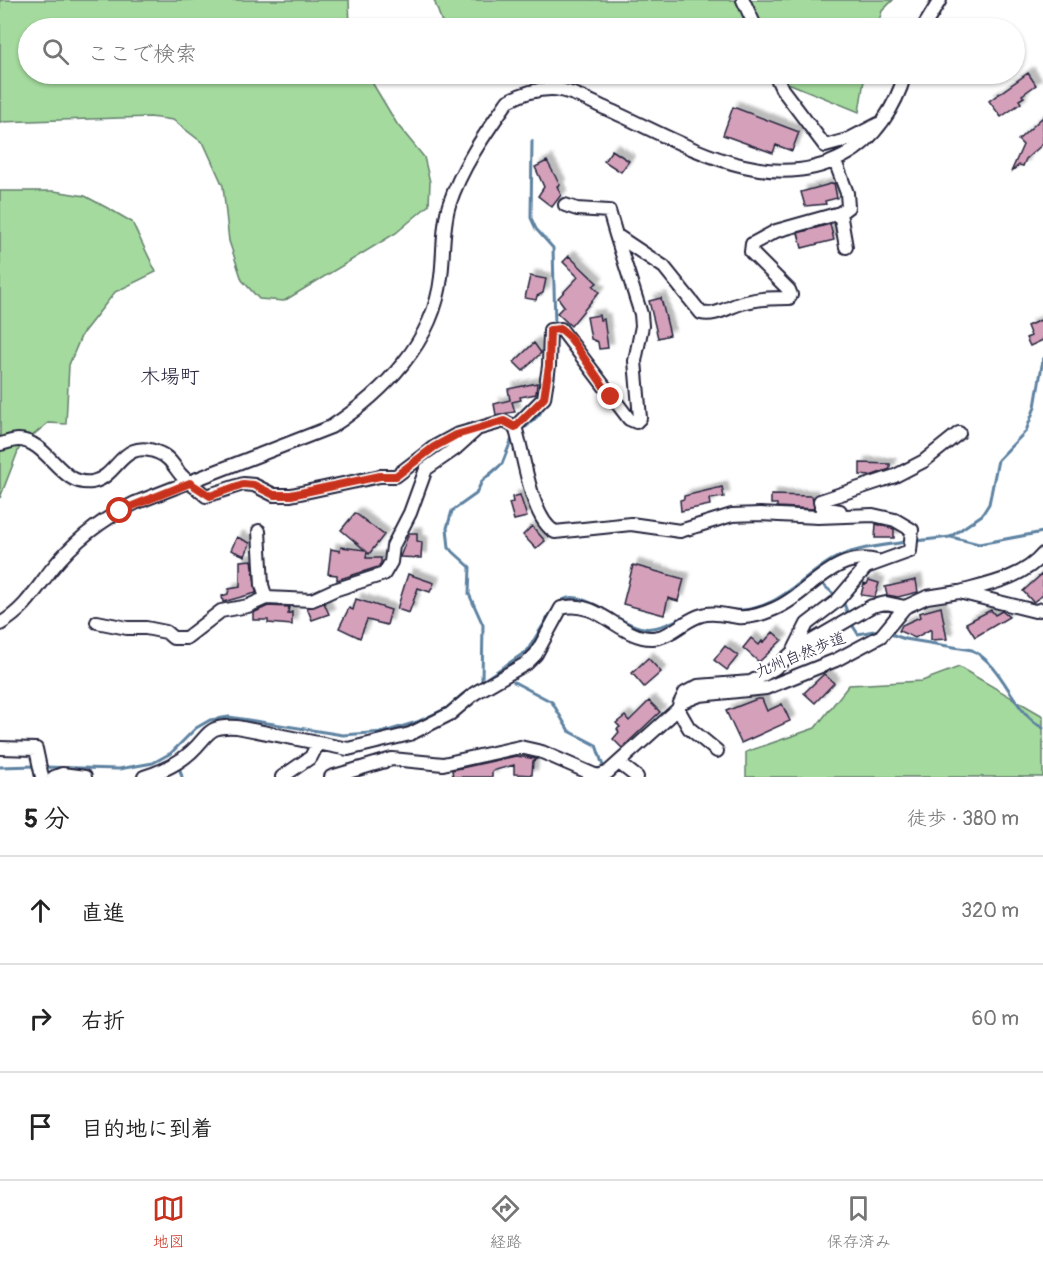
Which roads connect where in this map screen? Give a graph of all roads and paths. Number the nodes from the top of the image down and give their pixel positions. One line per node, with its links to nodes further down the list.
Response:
1 (743, 0): 3 (street)
2 (940, 0): 4 (street)
3 (751, 18)
4 (929, 18)
5 (780, 84): 7 (street)
6 (902, 84): 7 (street)
7 (880, 124): 8 (street)
8 (835, 160): 10 (street); 17 (street)
9 (565, 205): 11 (street)
10 (840, 213): 11 (street); 12 (street)
11 (616, 235): 14 (street)
12 (846, 247)
13 (479, 427): 14 (street); 17 (street); 23 (street)
14 (515, 427): 18 (street)
15 (959, 433): 18 (street)
16 (0, 444): 17 (street)
17 (190, 483): 27 (street)
18 (873, 515): 21 (street)
19 (259, 531): 23 (street)
20 (1043, 554): 22 (street)
21 (877, 561): 28 (street); 30 (street)
22 (959, 592): 24 (street); 25 (street)
23 (266, 598): 26 (street)
24 (905, 607): 28 (street); 29 (street, 九州自然歩道)
25 (1043, 609)
26 (97, 622)
27 (0, 624)
28 (793, 652): 29 (street)
29 (679, 706): 32 (street); 33 (street, 九州自然歩道)
30 (318, 743): 37 (street); 38 (street)
31 (0, 748): 34 (street)
32 (717, 751)
33 (616, 766): 39 (street, 九州自然歩道); 40 (street)
34 (42, 777)
35 (54, 777): 36 (street)
36 (85, 777)
37 (144, 777)
38 (282, 777)
39 (331, 777)
40 (637, 777)

